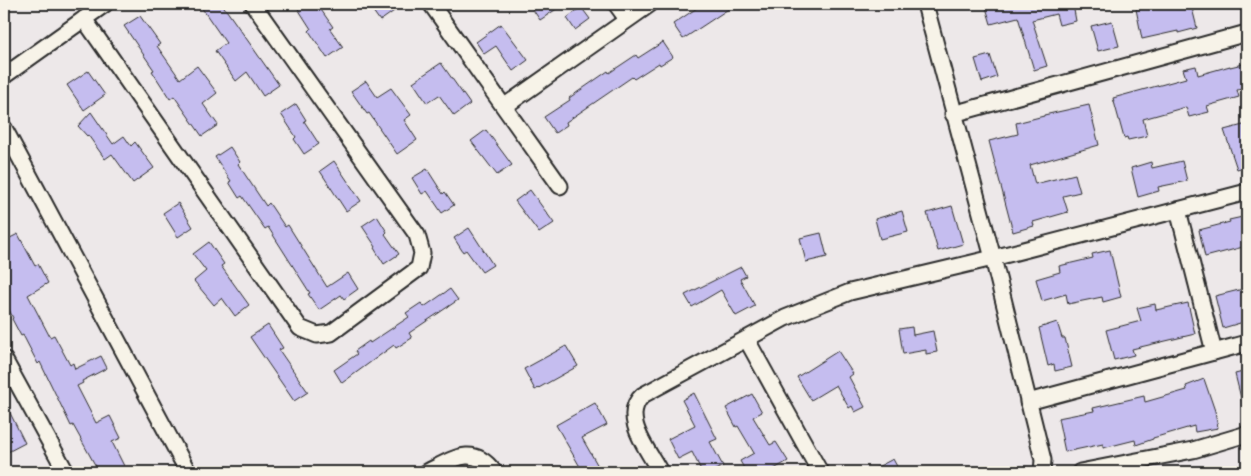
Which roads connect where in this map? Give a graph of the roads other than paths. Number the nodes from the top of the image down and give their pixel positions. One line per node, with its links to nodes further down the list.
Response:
1 (105, 4): 7 (street)
2 (253, 4): 7 (street)
3 (431, 4): 11 (street)
4 (616, 4): 8 (street)
5 (650, 4): 8 (street)
6 (925, 4): 12 (street)
7 (84, 19): 10 (street)
8 (627, 19): 11 (street)
9 (1247, 34): 12 (street)
10 (4, 76)
11 (505, 106): 14 (street)
12 (953, 114): 17 (street)
13 (4, 128): 25 (street)
14 (560, 186)
15 (1247, 192): 16 (street)
16 (1178, 210): 17 (street); 20 (street)
17 (993, 258): 18 (street); 23 (street)
18 (747, 340): 29 (street); 30 (street)
19 (1247, 343): 20 (street)
20 (1214, 352): 23 (street)
21 (4, 359): 22 (street)
22 (8, 379): 26 (street)
23 (1028, 402): 31 (street)
24 (1247, 434): 32 (street)
25 (182, 471)
26 (66, 472)
27 (427, 472): 28 (street)
28 (494, 472)
29 (660, 472)
30 (820, 472)
31 (1042, 472)
32 (1080, 472)

